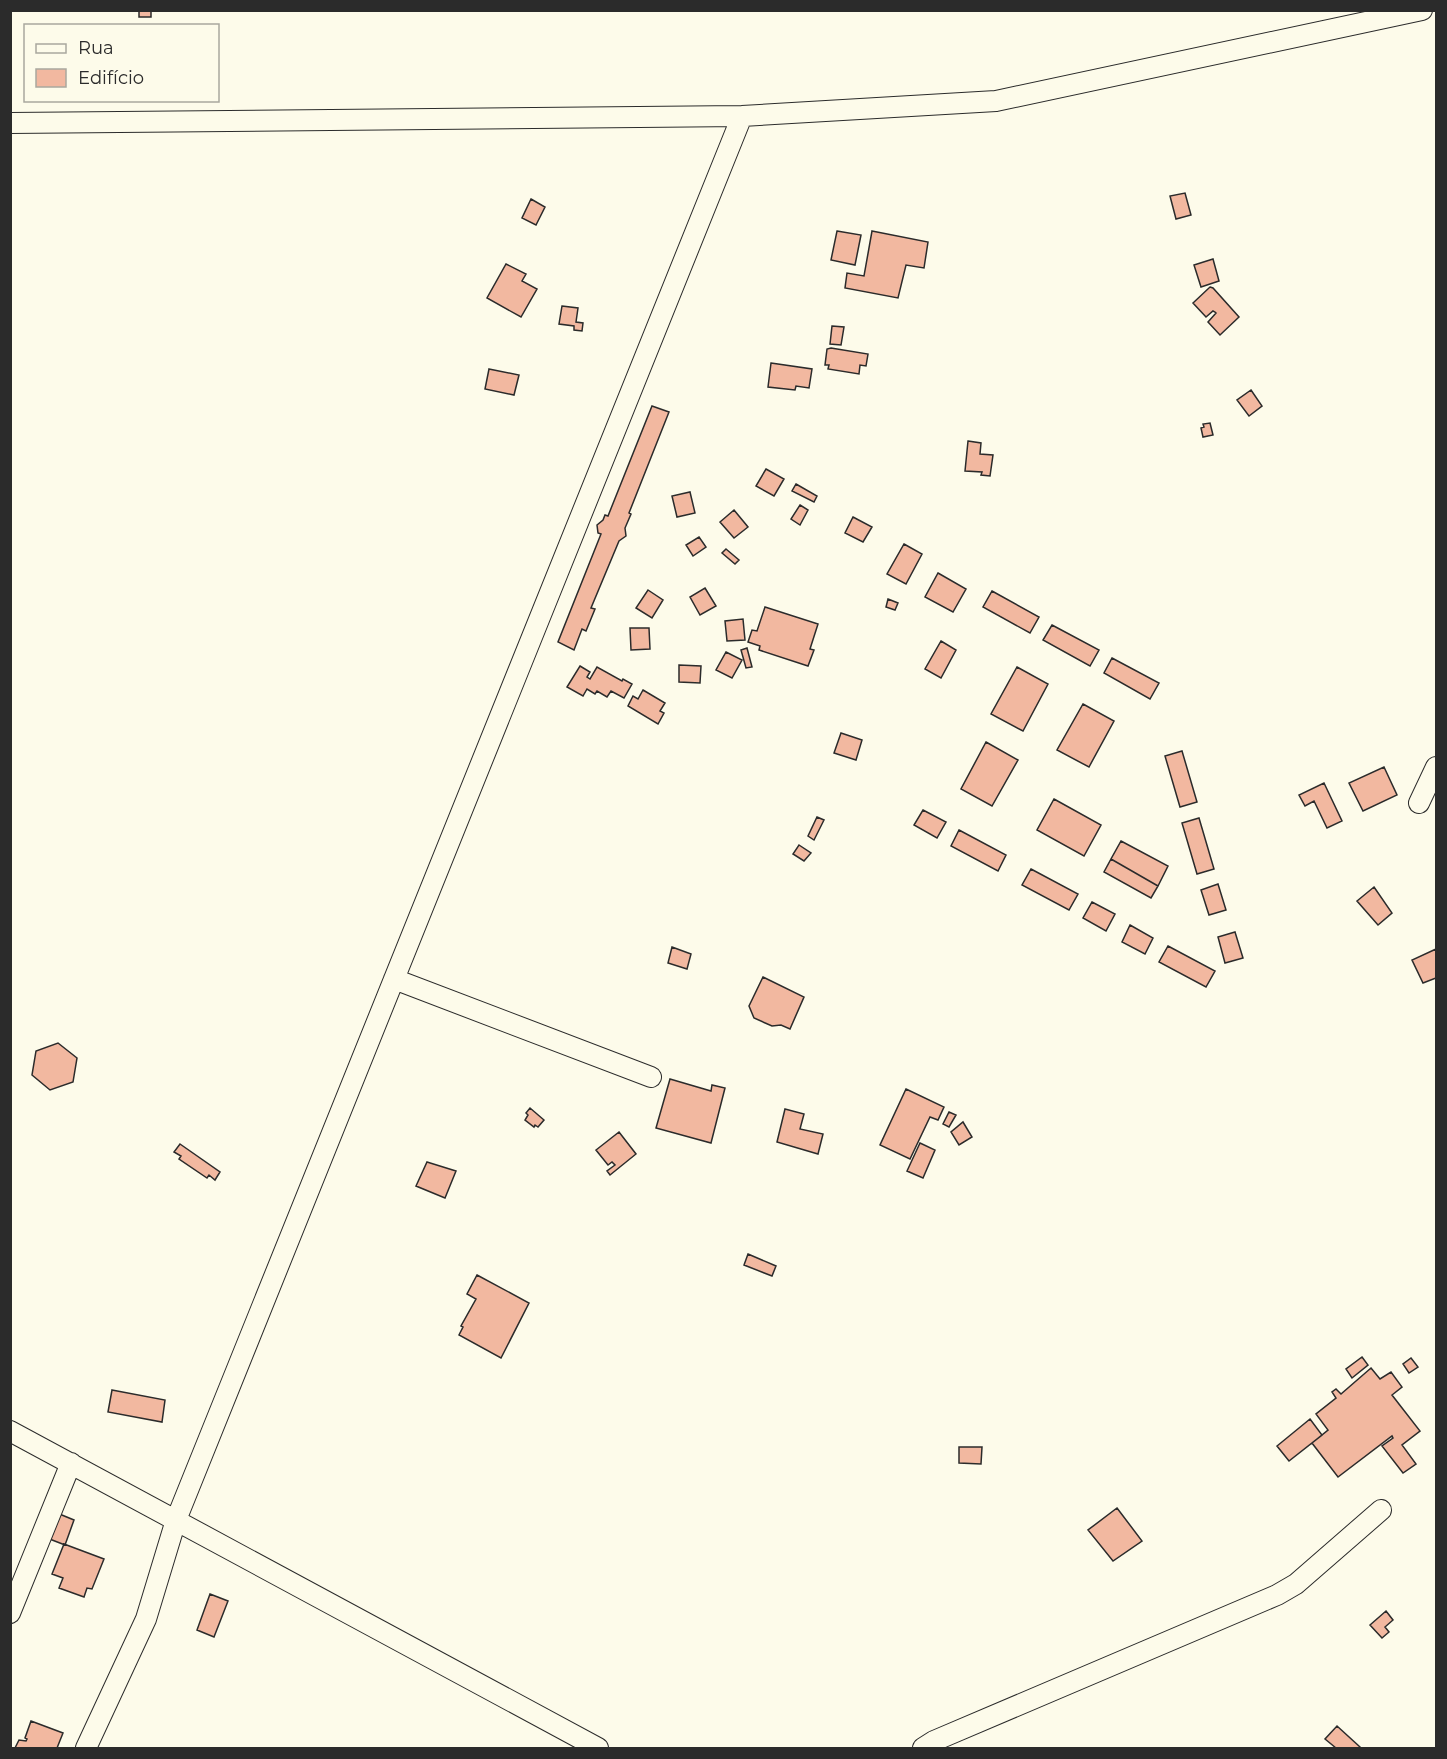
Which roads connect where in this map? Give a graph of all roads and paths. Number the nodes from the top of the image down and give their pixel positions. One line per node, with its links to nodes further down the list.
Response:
1 (1422, 10): 2 (street)
2 (742, 116): 3 (street); 6 (street)
3 (10, 123)
4 (1437, 767): 5 (street)
5 (1419, 803)
6 (394, 979): 7 (street); 11 (street)
7 (651, 1077)
8 (10, 1431): 9 (street)
9 (71, 1463): 11 (street); 12 (street)
10 (1381, 1510): 15 (street)
11 (176, 1520): 13 (street); 14 (street)
12 (10, 1612)
13 (86, 1749)
14 (598, 1749)
15 (924, 1749)

